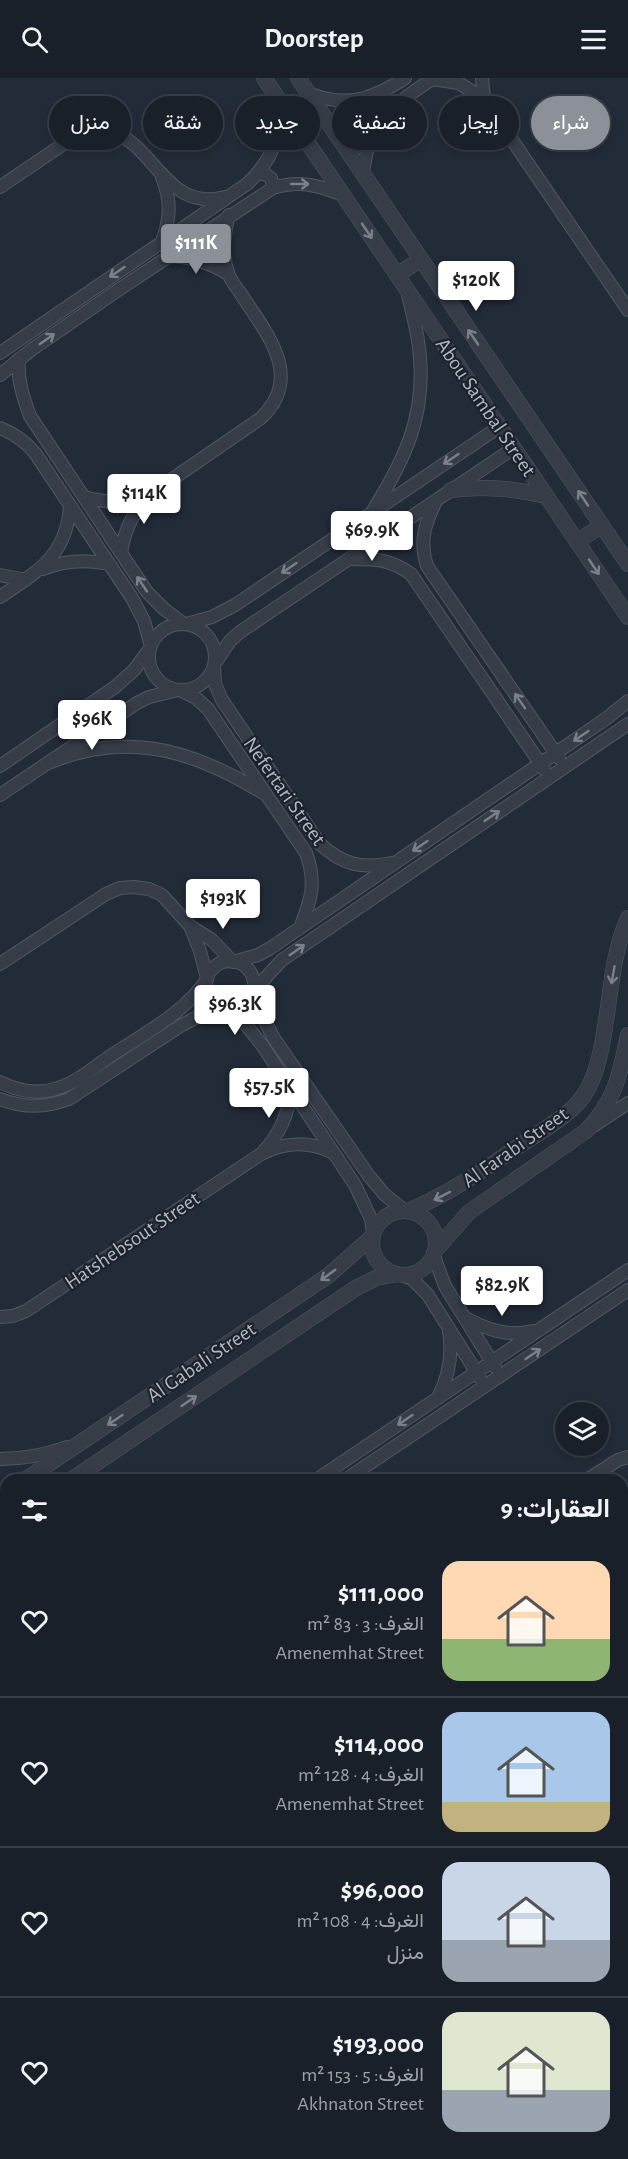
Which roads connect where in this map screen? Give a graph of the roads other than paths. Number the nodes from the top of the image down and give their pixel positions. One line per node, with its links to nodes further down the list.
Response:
1 (264, 78): 8 (street, Abou Sambal Street)
2 (298, 78): 7 (street, Abou Sambal Street)
3 (405, 78): 6 (street)
4 (433, 78): 10 (street); 11 (street)
5 (482, 78): 12 (street)
6 (390, 88): 7 (street); 9 (street)
7 (308, 93): 18 (street, Abou Sambal Street)
8 (276, 96)
9 (389, 96)
10 (406, 96)
11 (479, 96)
12 (484, 96)
13 (274, 150): 17 (street)
14 (313, 150): 22 (street, Abou Sambal Street)
15 (367, 150): 18 (street)
16 (519, 150): 31 (street)
17 (258, 174): 21 (street); 23 (street)
18 (363, 174): 27 (street, Abou Sambal Street)
19 (161, 176): 20 (street); 23 (street); 25 (street)
20 (0, 187)
21 (273, 188): 22 (street, one-way to 22); 24 (street)
22 (343, 195): 29 (street, Abou Sambal Street, one-way to 29)
23 (229, 196): 25 (street)
24 (229, 215): 26 (street); 28 (street)
25 (162, 242): 32 (street, one-way to 32)
26 (169, 256): 28 (street); 33 (street, one-way to 26)
27 (421, 259): 29 (street); 47 (street, Abou Sambal Street, one-way to 27)
28 (228, 274): 41 (street)
29 (397, 275): 30 (street, Abou Sambal Street)
30 (406, 288): 35 (street, Abou Sambal Street); 46 (street)
31 (628, 310)
32 (0, 353)
33 (19, 359): 34 (street); 37 (street)
34 (0, 375)
35 (499, 427): 38 (street, Abou Sambal Street); 46 (street, one-way to 46)
36 (0, 428): 39 (street)
37 (47, 442): 39 (street); 43 (street)
38 (514, 448): 40 (street); 42 (street, Abou Sambal Street)
39 (35, 453): 45 (street)
40 (452, 490): 42 (street); 44 (street)
41 (155, 491): 43 (street); 49 (street)
42 (546, 496): 48 (street, Abou Sambal Street)
43 (84, 497): 49 (street)
44 (436, 501): 50 (street); 64 (street, one-way to 44)
45 (70, 505): 51 (street); 53 (street)
46 (372, 513): 58 (street, one-way to 58)
47 (602, 525): 48 (street); 52 (street, Abou Sambal Street)
48 (577, 542): 57 (street, Abou Sambal Street, one-way to 57)
49 (121, 553): 58 (street, one-way to 49)
50 (350, 559): 60 (street); 66 (street)
51 (109, 564): 53 (street); 59 (street)
52 (628, 564)
53 (39, 570): 55 (street)
54 (0, 575): 55 (street)
55 (26, 580): 56 (street)
56 (0, 597)
57 (628, 617)
58 (185, 624): 59 (street); 60 (street)
59 (151, 647): 61 (street); 67 (street)
60 (214, 664): 61 (street); 72 (street, Nefertari Street)
61 (179, 690): 65 (street); 71 (street, Nefertari Street)
62 (628, 701): 64 (street, one-way to 64)
63 (628, 724): 68 (street)
64 (556, 753): 66 (street); 68 (street)
65 (48, 763): 70 (street); 71 (street)
66 (540, 764): 69 (street); 72 (street, one-way to 72)
67 (0, 766)
68 (565, 766): 69 (street)
69 (549, 777): 79 (street, one-way to 69)
70 (0, 795)
71 (267, 796): 75 (street, Nefertari Street)
72 (396, 862): 75 (street)
73 (628, 918): 89 (street, Al Farabi Street, one-way to 89)
74 (190, 926): 76 (street); 77 (street); 78 (street)
75 (300, 928): 76 (street)
76 (233, 962): 78 (street); 79 (street)
77 (0, 964)
78 (207, 979): 80 (street); 82 (street)
79 (254, 990): 80 (street); 89 (street)
80 (226, 1009): 83 (street); 84 (street)
81 (628, 1035): 86 (street, Al Farabi Street)
82 (0, 1082)
83 (291, 1091): 87 (street); 88 (street, Hatshebsout Street)
84 (0, 1099)
85 (628, 1103): 86 (street)
86 (586, 1131): 91 (street, Al Farabi Street)
87 (332, 1152): 88 (street, Hatshebsout Street); 90 (street)
88 (261, 1154): 95 (street, Hatshebsout Street)
89 (406, 1211): 90 (street); 91 (street)
90 (373, 1235): 93 (street); 104 (street, Al Gabali Street, one-way to 104)
91 (434, 1253): 93 (street); 96 (street)
92 (628, 1270): 98 (street)
93 (398, 1274): 97 (street); 107 (street, Al Gabali Street, one-way to 93)
94 (628, 1290): 101 (street, one-way to 94)
95 (0, 1317)
96 (463, 1317): 98 (street); 99 (street)
97 (449, 1326): 100 (street); 103 (street)
98 (540, 1329): 99 (street)
99 (492, 1362): 100 (street); 101 (street)
100 (477, 1372): 102 (street); 103 (street)
101 (500, 1376): 102 (street)
102 (486, 1386): 112 (street)
103 (438, 1398): 111 (street, one-way to 111)
104 (85, 1441): 106 (street); 108 (street, Al Gabali Street)
105 (628, 1457): 113 (street)
106 (0, 1459)
107 (100, 1461): 109 (street, Al Gabali Street); 110 (street)
108 (34, 1474)
109 (80, 1474)
110 (92, 1474)
111 (325, 1474)
112 (354, 1474)
113 (596, 1474)

